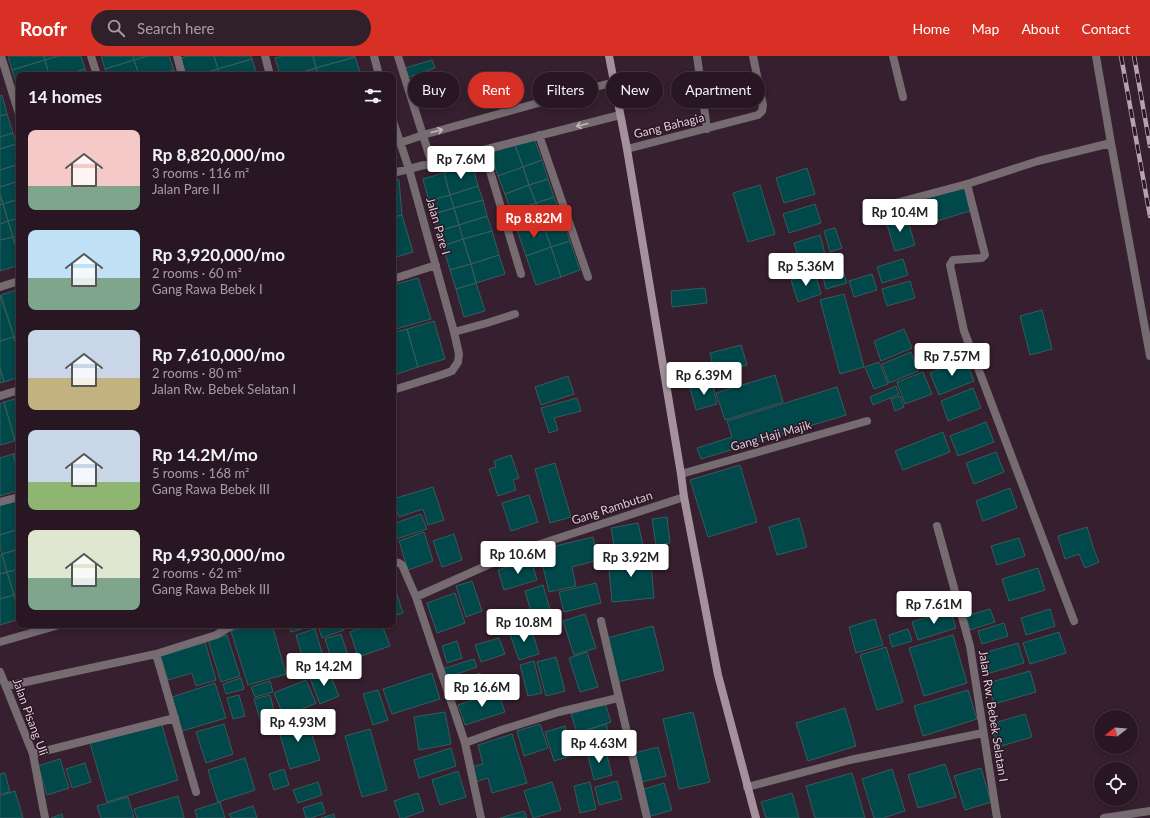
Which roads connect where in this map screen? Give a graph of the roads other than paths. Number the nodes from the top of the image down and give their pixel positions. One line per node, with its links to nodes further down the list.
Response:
1 (1, 56): 19 (street)
2 (91, 56): 12 (street)
3 (177, 56): 13 (street)
4 (265, 56): 14 (street)
5 (374, 56): 15 (street)
6 (398, 56): 24 (street)
7 (609, 56): 16 (street)
8 (697, 56): 22 (street)
9 (753, 56): 22 (street, Gang Bahagia)
10 (893, 56): 18 (street)
11 (1096, 56): 27 (street)
12 (96, 72)
13 (181, 72)
14 (269, 72)
15 (378, 72)
16 (612, 72)
17 (606, 84): 24 (street, one-way to 17)
18 (903, 97)
19 (16, 104)
20 (619, 108): 21 (street)
21 (620, 115): 25 (street, one-way to 25); 28 (street)
22 (707, 128): 28 (street, Gang Bahagia)
23 (396, 130): 26 (street, Jalan Pare I)
24 (423, 135): 26 (street); 30 (street)
25 (539, 135): 29 (street); 37 (street)
26 (400, 143): 31 (street, Jalan Pare I)
27 (1111, 143): 33 (street); 43 (street)
28 (627, 149): 48 (street)
29 (484, 151): 30 (street); 36 (street)
30 (432, 164): 31 (street)
31 (410, 169): 32 (street); 35 (street, Jalan Pare I)
32 (396, 173)
33 (967, 184): 34 (street); 56 (street)
34 (874, 209)
35 (436, 266): 38 (street); 42 (street, Jalan Pare I)
36 (521, 274)
37 (588, 277)
38 (396, 278)
39 (16, 282): 40 (street)
40 (0, 287)
41 (516, 314): 42 (street)
42 (454, 332): 44 (street, Jalan Pare I)
43 (1150, 356)
44 (396, 389)
45 (16, 391): 46 (street)
46 (0, 396)
47 (867, 421): 48 (street, Gang Haji Majik)
48 (682, 474): 49 (street)
49 (684, 497): 54 (street, Gang Rambutan); 68 (street)
50 (16, 498): 51 (street)
51 (0, 502)
52 (937, 526): 65 (street, Jalan Rw. Bebek Selatan I)
53 (396, 562): 54 (street)
54 (416, 597): 66 (street)
55 (601, 621): 63 (street)
56 (1074, 621)
57 (49, 628): 59 (street)
58 (228, 628): 60 (street)
59 (0, 642)
60 (156, 654): 62 (street); 64 (street)
61 (0, 672): 62 (street, Jalan Pisang Uli)
62 (7, 686): 67 (street, Jalan Pisang Uli)
63 (618, 698): 66 (street); 73 (street)
64 (175, 718): 67 (street); 69 (street)
65 (983, 733): 68 (street); 75 (street, Jalan Rw. Bebek Selatan I)
66 (465, 743): 72 (street)
67 (33, 754): 71 (street, Jalan Pisang Uli)
68 (747, 787): 74 (street)
69 (196, 792)
70 (1150, 811): 76 (street)
71 (45, 818)
72 (481, 818)
73 (647, 818)
74 (756, 818)
75 (997, 818)
76 (1104, 818)

